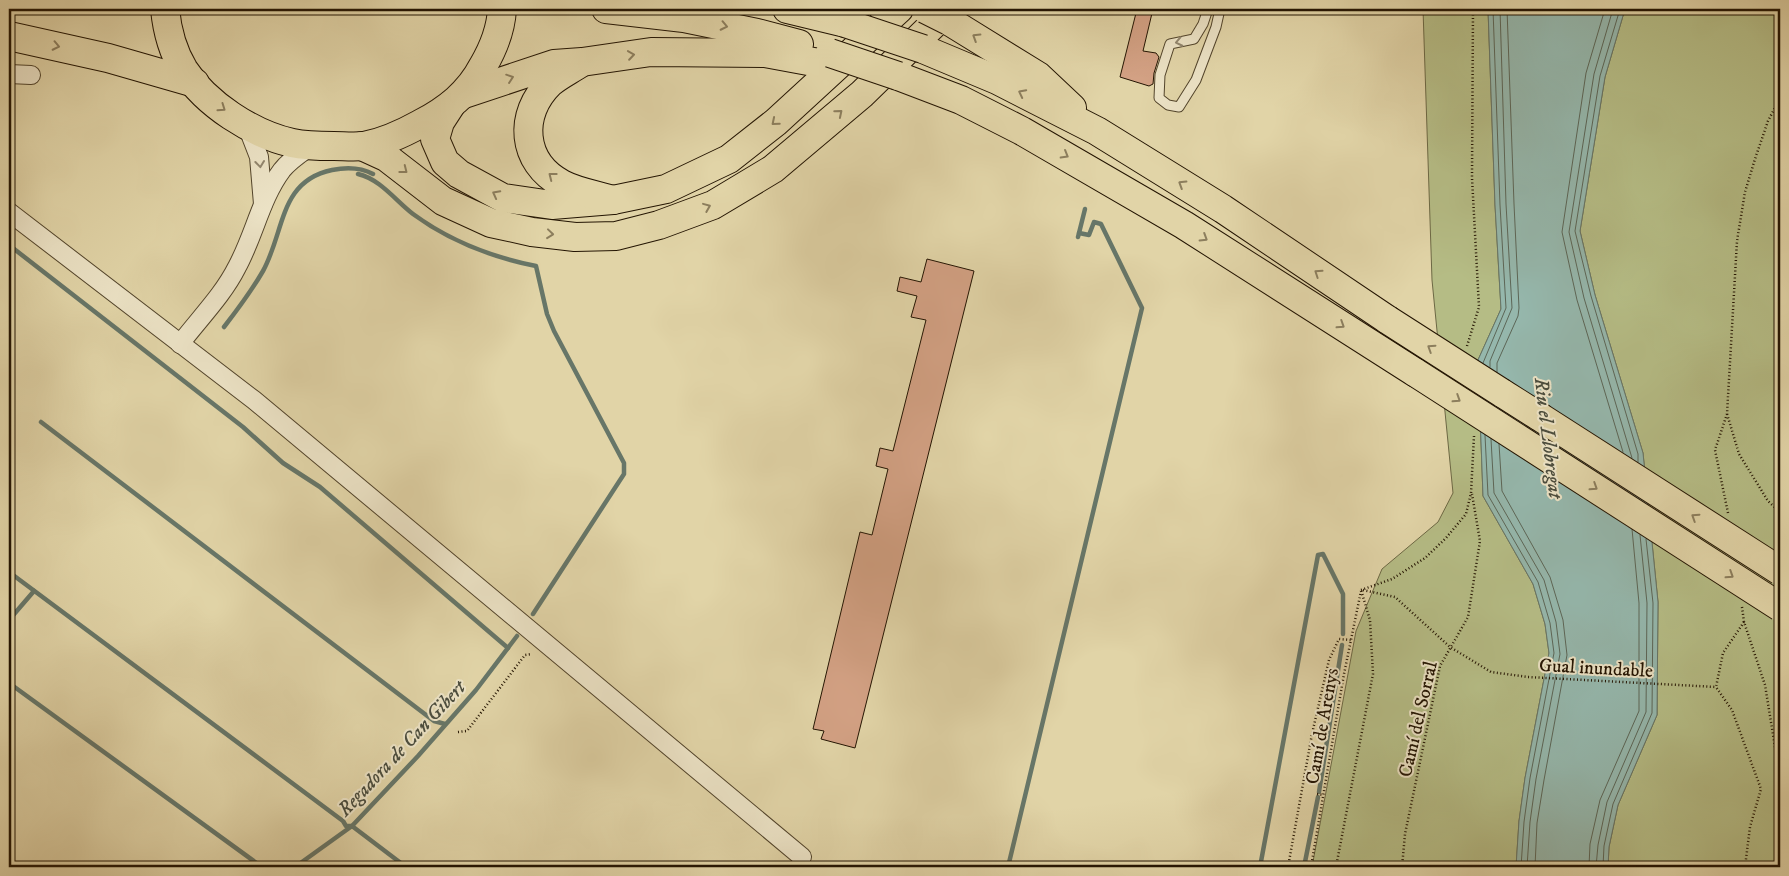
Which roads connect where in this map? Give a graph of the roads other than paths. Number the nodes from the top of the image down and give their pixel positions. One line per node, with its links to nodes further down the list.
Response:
1 (165, 9): 15 (main road)
2 (502, 9): 16 (main road)
3 (606, 9): 11 (main road, one-way to 11)
4 (787, 9): 18 (main road, one-way to 4, bridge)
5 (899, 9): 21 (main road, one-way to 21)
6 (924, 9): 9 (main road, bridge)
7 (1208, 9): 8 (lane, one-way to 8)
8 (1220, 9)
9 (949, 15): 18 (main road, one-way to 9); 20 (main road, one-way to 9)
10 (9, 36): 15 (main road, one-way to 15)
11 (825, 58): 12 (main road, one-way to 11); 26 (main road, one-way to 26, bridge)
12 (582, 62): 16 (main road, one-way to 12); 21 (main road, one-way to 12)
13 (9, 74): 14 (street)
14 (31, 75)
15 (195, 83): 17 (main road, one-way to 17)
16 (457, 100): 20 (main road); 21 (main road, one-way to 16)
17 (247, 126): 19 (main road); 22 (street, one-way to 22)
18 (1097, 131): 25 (main road, one-way to 18, bridge)
19 (312, 146): 20 (main road); 22 (street)
20 (362, 146)
21 (613, 200)
22 (263, 204): 24 (street)
23 (9, 212): 24 (street)
24 (180, 344): 27 (street)
25 (1780, 571)
26 (1780, 607)
27 (802, 857)

